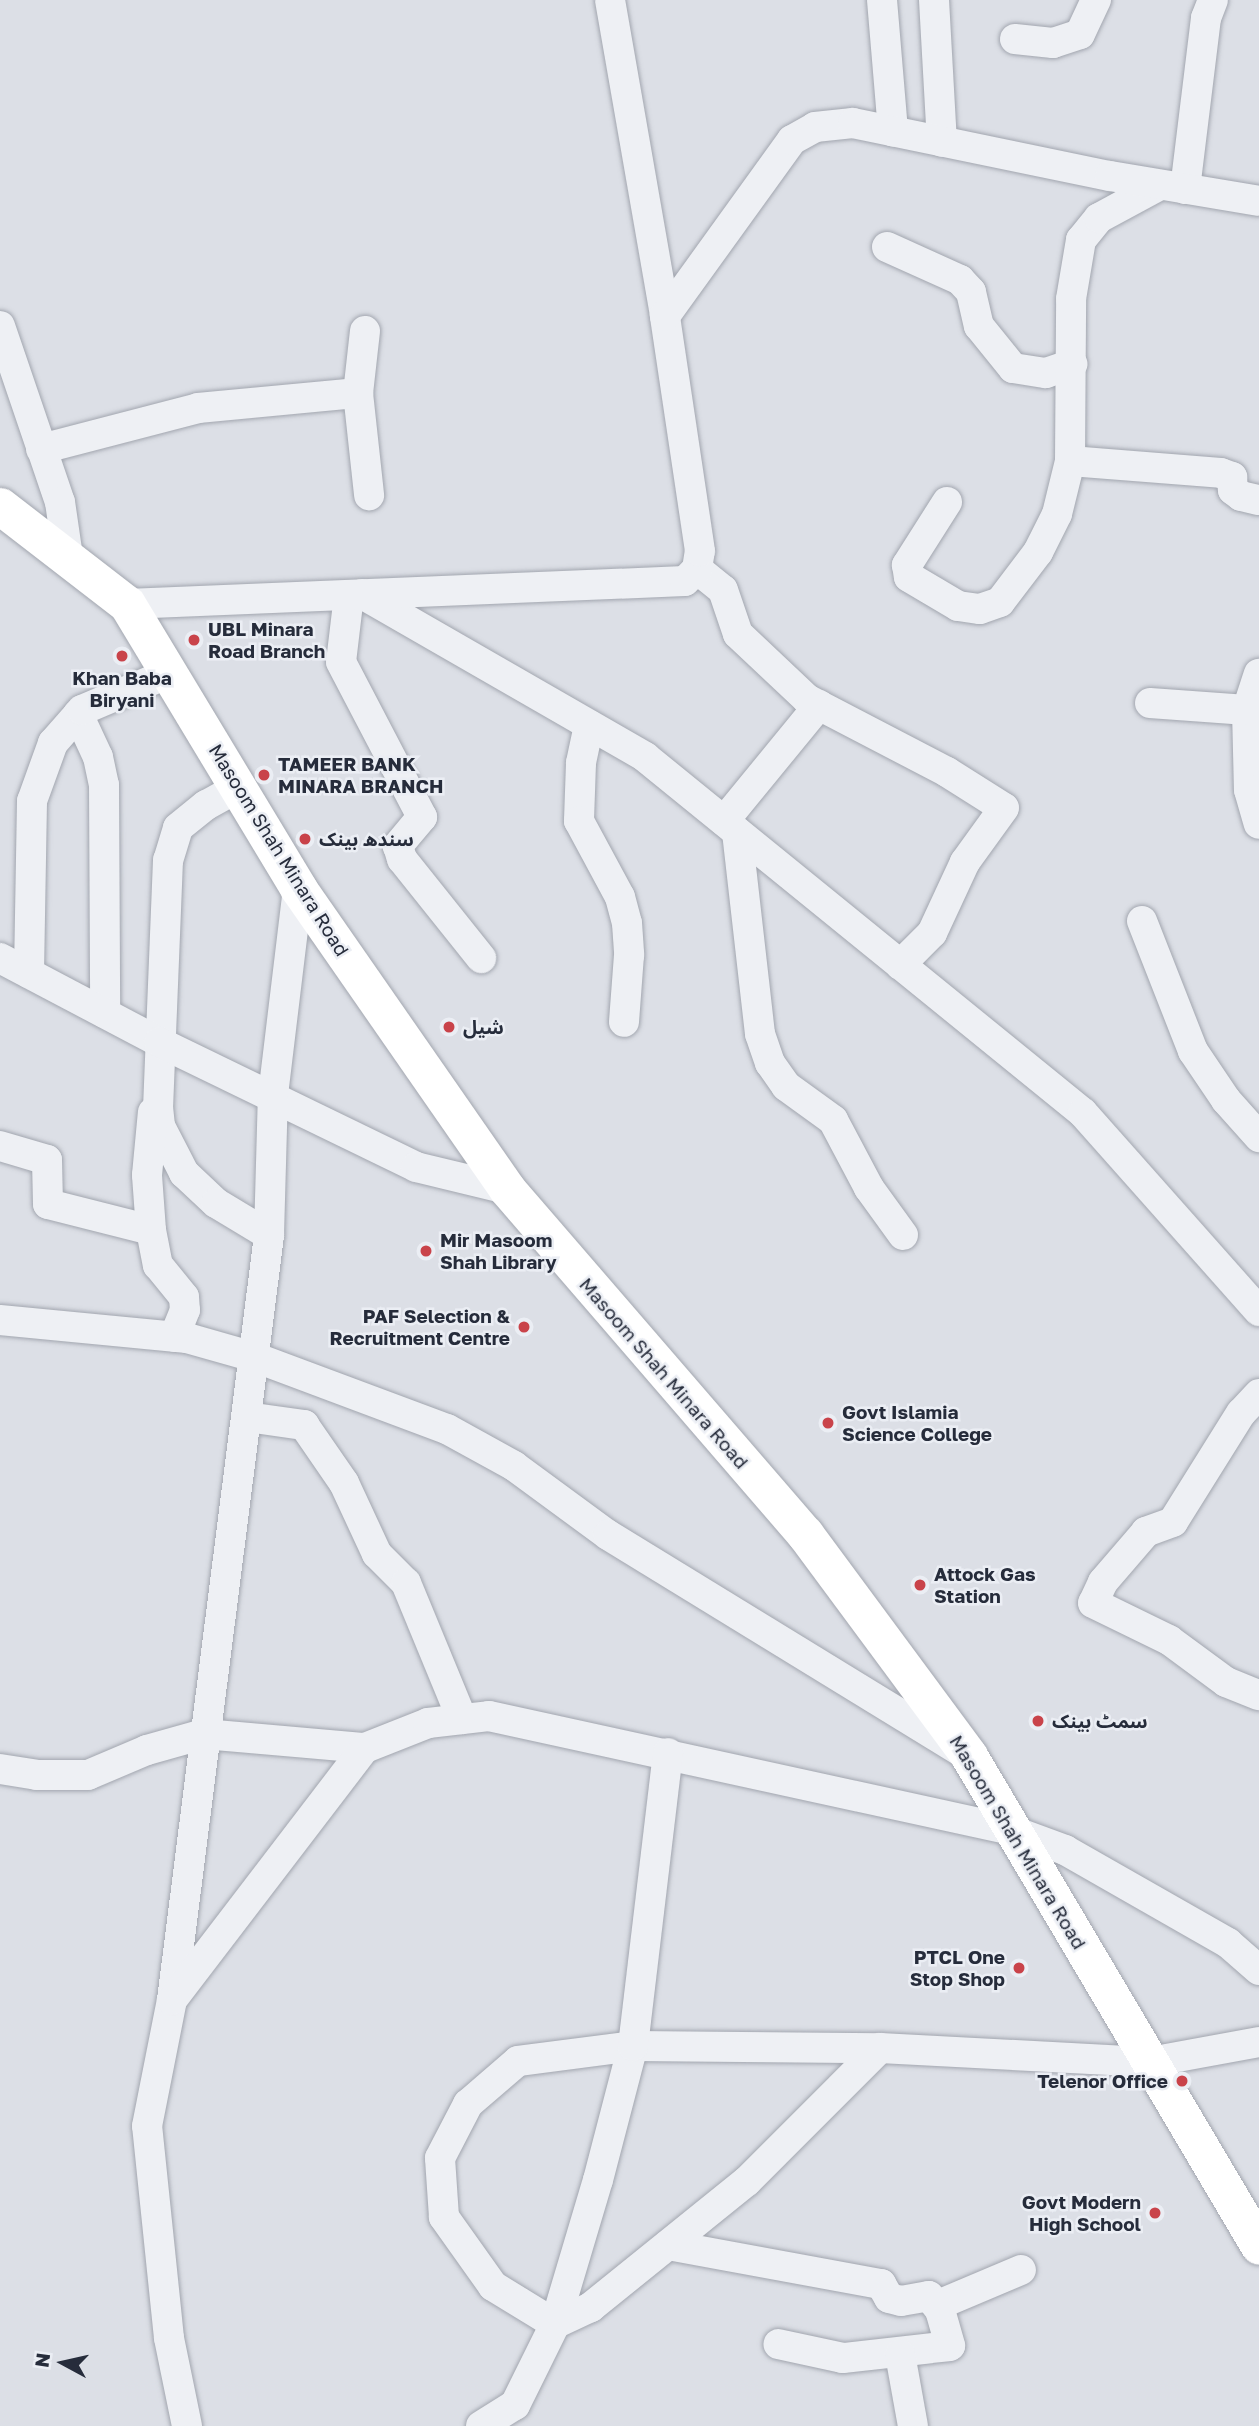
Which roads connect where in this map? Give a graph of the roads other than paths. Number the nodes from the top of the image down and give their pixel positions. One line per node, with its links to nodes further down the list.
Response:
1 (610, 0): 12 (street)
2 (882, 0): 7 (street)
3 (934, 0): 8 (street)
4 (1096, 0): 6 (street)
5 (1213, 0): 9 (street)
6 (1015, 39)
7 (893, 132): 8 (street); 12 (street)
8 (942, 142): 9 (street)
9 (1172, 187): 10 (street); 15 (street)
10 (1259, 201)
11 (887, 247): 15 (street)
12 (665, 316): 24 (street)
13 (0, 326): 17 (street)
14 (365, 331): 16 (street)
15 (1072, 364): 18 (street)
16 (358, 393): 17 (street); 19 (street)
17 (41, 449): 23 (street)
18 (1070, 461): 20 (street); 21 (street)
19 (369, 495)
20 (1259, 500)
21 (947, 502)
22 (0, 506): 23 (main road, Masoom Shah Minara Road)
23 (68, 557): 26 (main road, Masoom Shah Minara Road)
24 (697, 569): 25 (street); 30 (street)
25 (356, 595): 26 (street); 33 (street); 40 (street)
26 (127, 604): 27 (main road, Masoom Shah Minara Road)
27 (169, 673): 32 (street); 34 (main road, Masoom Shah Minara Road)
28 (1259, 674): 31 (street)
29 (1150, 704): 31 (street)
30 (819, 705): 36 (street); 41 (street)
31 (1247, 710): 35 (street)
32 (78, 713): 42 (street); 43 (street)
33 (589, 725): 36 (street); 44 (street)
34 (239, 787): 37 (main road, Masoom Shah Minara Road); 45 (street)
35 (1259, 824)
36 (730, 827): 41 (street); 53 (street)
37 (298, 888): 46 (street); 50 (main road, Masoom Shah Minara Road)
38 (1142, 921): 48 (street)
39 (0, 958): 42 (street)
40 (481, 958)
41 (900, 965): 54 (street)
42 (29, 973): 43 (street)
43 (105, 1013): 45 (street)
44 (624, 1022)
45 (159, 1042): 46 (street); 47 (street)
46 (273, 1095): 50 (street); 52 (street)
47 (158, 1107): 51 (street); 52 (street)
48 (1259, 1137)
49 (0, 1146): 51 (street)
50 (507, 1189): 65 (main road, Masoom Shah Minara Road)
51 (151, 1230): 56 (street)
52 (269, 1235): 57 (street)
53 (903, 1235)
54 (1259, 1311)
55 (0, 1320): 56 (street)
56 (174, 1337): 57 (street)
57 (254, 1357): 59 (street); 65 (street)
58 (1259, 1394): 60 (street)
59 (247, 1417): 61 (street); 62 (street)
60 (1259, 1695)
61 (462, 1719): 63 (street); 64 (street)
62 (204, 1734): 63 (street); 66 (street); 69 (street)
63 (365, 1748): 69 (street)
64 (668, 1753): 67 (street); 71 (street)
65 (969, 1756): 67 (main road, Masoom Shah Minara Road)
66 (0, 1769)
67 (1011, 1830): 68 (street); 73 (main road, Masoom Shah Minara Road)
68 (1259, 1969)
69 (172, 2000): 82 (street)
70 (1259, 2042): 73 (street)
71 (634, 2046): 72 (street); 78 (street); 78 (street)
72 (880, 2049): 73 (street); 74 (street)
73 (1150, 2062): 75 (main road, Masoom Shah Minara Road)
74 (668, 2245): 77 (street); 78 (street)
75 (1259, 2246)
76 (1021, 2270): 77 (street)
77 (938, 2305): 80 (street)
78 (555, 2324): 81 (street)
79 (778, 2344): 80 (street)
80 (900, 2354): 84 (street)
81 (512, 2415): 83 (street)
82 (187, 2426)
83 (481, 2426)
84 (913, 2426)

